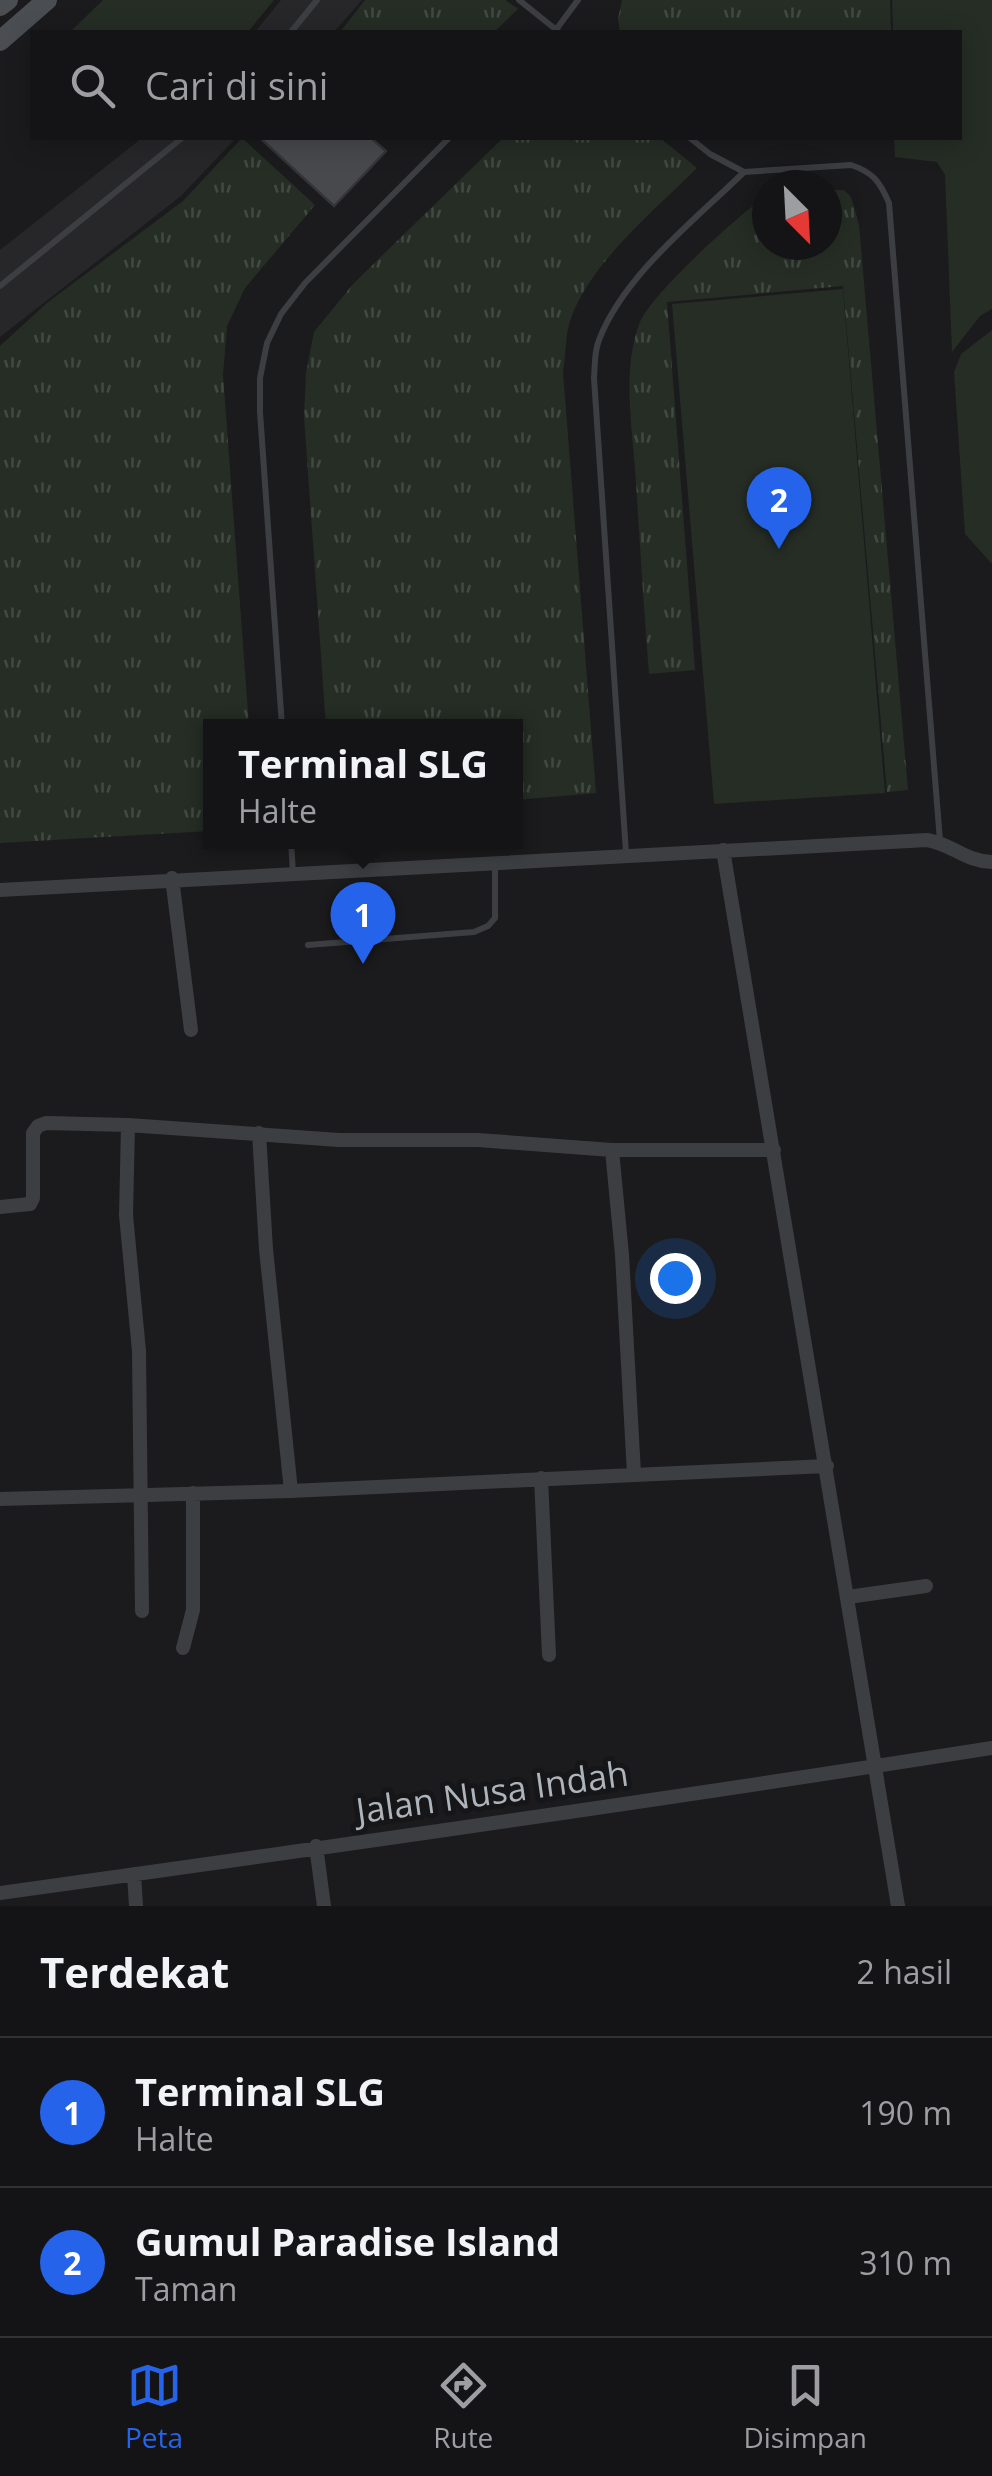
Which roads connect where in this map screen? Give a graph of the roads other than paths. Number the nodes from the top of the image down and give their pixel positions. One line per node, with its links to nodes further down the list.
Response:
1 (8, 0): 6 (main road)
2 (47, 0): 10 (main road)
3 (318, 0): 7 (lane)
4 (519, 0): 8 (lane)
5 (578, 0): 9 (lane)
6 (0, 6)
7 (292, 30)
8 (554, 30)
9 (557, 30)
10 (0, 41)
11 (180, 140): 15 (lane)
12 (447, 140): 16 (lane)
13 (692, 140): 14 (lane)
14 (744, 172): 17 (lane); 20 (lane)
15 (0, 286)
16 (282, 719)
17 (940, 842): 19 (street); 21 (street)
18 (291, 849): 23 (lane)
19 (723, 850): 20 (street); 31 (street)
20 (626, 856): 22 (street)
21 (992, 862)
22 (495, 863): 23 (street); 26 (lane)
23 (293, 873): 24 (street)
24 (172, 878): 25 (street); 27 (street)
25 (0, 890)
26 (308, 945)
27 (191, 1030)
28 (128, 1124): 29 (street); 32 (street); 38 (street)
29 (259, 1133): 30 (street); 36 (street)
30 (612, 1150): 31 (street); 34 (street)
31 (774, 1150): 33 (street)
32 (0, 1206)
33 (827, 1466): 34 (street); 41 (street)
34 (634, 1474): 35 (street)
35 (541, 1478): 36 (street); 44 (street)
36 (291, 1491): 37 (street)
37 (192, 1493): 38 (street); 43 (street)
38 (139, 1496): 39 (street); 42 (street)
39 (0, 1500)
40 (926, 1586): 41 (street)
41 (848, 1597): 46 (street)
42 (142, 1611)
43 (183, 1648)
44 (550, 1655)
45 (992, 1748): 46 (street, Jalan Nusa Indah)
46 (875, 1766): 47 (street, Jalan Nusa Indah); 52 (street)
47 (316, 1846): 48 (street, Jalan Nusa Indah); 51 (street)
48 (134, 1874): 49 (street, Jalan Nusa Indah); 50 (street)
49 (0, 1893)
50 (136, 1906)
51 (324, 1906)
52 (898, 1906)

